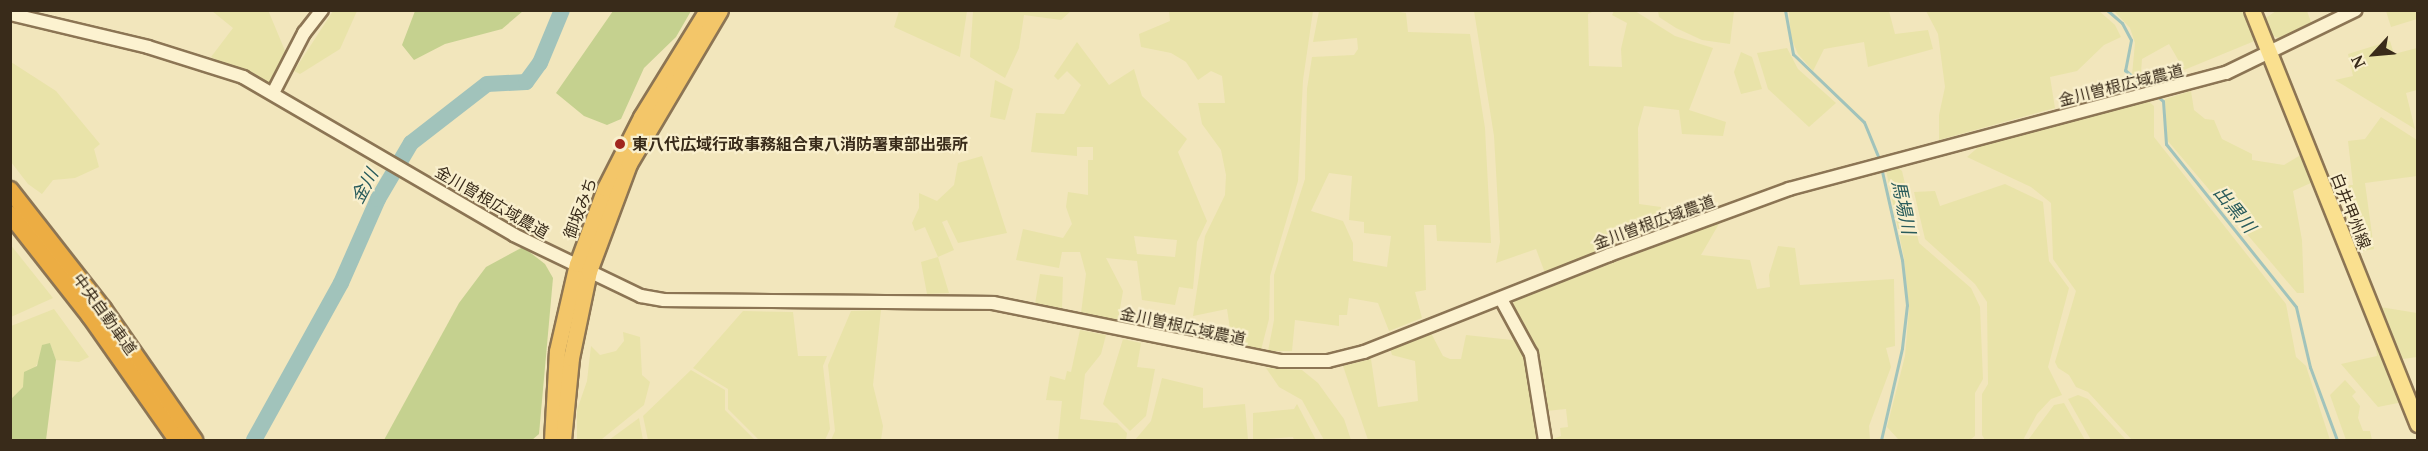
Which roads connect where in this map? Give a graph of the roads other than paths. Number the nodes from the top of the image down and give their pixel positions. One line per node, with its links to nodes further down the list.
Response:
1 (322, 10): 8 (street)
2 (707, 10): 11 (highway, 御坂みち)
3 (720, 10): 11 (highway, 御坂みち)
4 (2252, 10): 7 (main road, 白井甲州線)
5 (2356, 10): 7 (street, 金川曽根広域農道)
6 (10, 14): 8 (street, 金川曽根広域農道)
7 (2267, 52): 12 (street, 金川曽根広域農道); 14 (main road, 白井甲州線)
8 (273, 93): 11 (street, 金川曽根広域農道)
9 (10, 190): 13 (highway, 中央自動車道)
10 (10, 214): 13 (highway, 中央自動車道)
11 (583, 268): 12 (street, 金川曽根広域農道); 17 (highway, 御坂みち); 18 (highway, 御坂みち)
12 (1501, 299): 19 (street)
13 (149, 386): 15 (highway, 中央自動車道); 16 (highway, 中央自動車道)
14 (2418, 424)
15 (177, 441)
16 (194, 441)
17 (552, 441)
18 (563, 441)
19 (1545, 441)

